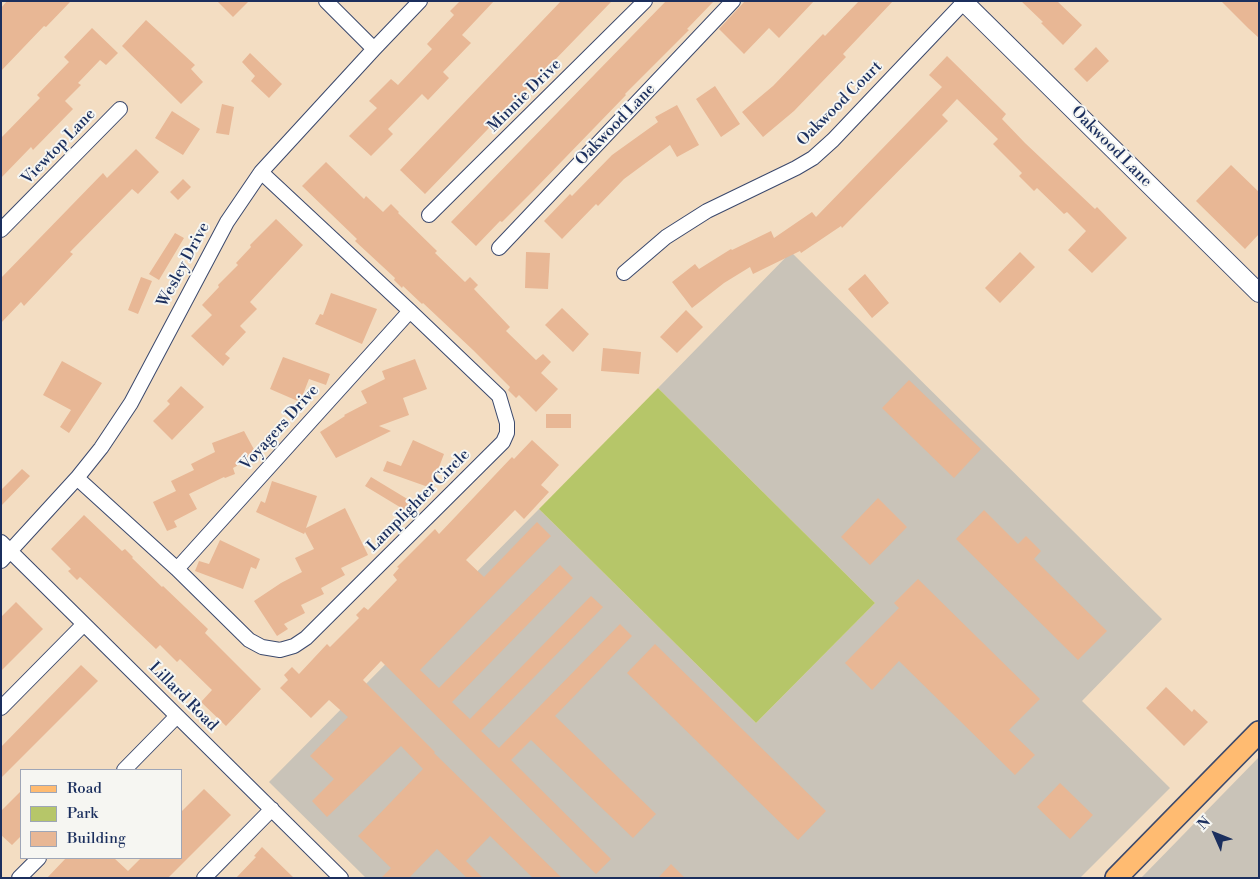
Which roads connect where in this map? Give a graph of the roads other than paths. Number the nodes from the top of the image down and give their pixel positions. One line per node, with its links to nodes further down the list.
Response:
1 (326, 1): 6 (street)
2 (420, 1): 6 (street, Wesley Drive)
3 (645, 1): 9 (street, Minnie Drive)
4 (733, 1): 11 (street, Oakwood Lane)
5 (963, 2): 12 (street, Oakwood Court); 13 (street, Oakwood Lane)
6 (374, 49): 8 (street, Wesley Drive)
7 (120, 108): 10 (street, Viewtop Lane)
8 (261, 172): 14 (street, Lamplighter Circle); 15 (street, Wesley Drive)
9 (429, 215)
10 (1, 230)
11 (499, 248)
12 (624, 273)
13 (1257, 288)
14 (410, 311): 17 (street, Voyagers Drive); 17 (street, Lamplighter Circle)
15 (76, 478): 16 (street, Wesley Drive); 17 (street, Lamplighter Circle)
16 (5, 551): 18 (street, Lillard Road)
17 (177, 568)
18 (84, 624): 19 (street); 20 (street, Lillard Road)
19 (1, 708)
20 (178, 716): 22 (street); 23 (street, Lillard Road)
21 (1259, 732): 28 (main road)
22 (125, 769)
23 (272, 809): 26 (street); 27 (street, Lillard Road)
24 (38, 859): 25 (street)
25 (19, 878)
26 (204, 878)
27 (341, 878)
28 (1116, 878)

